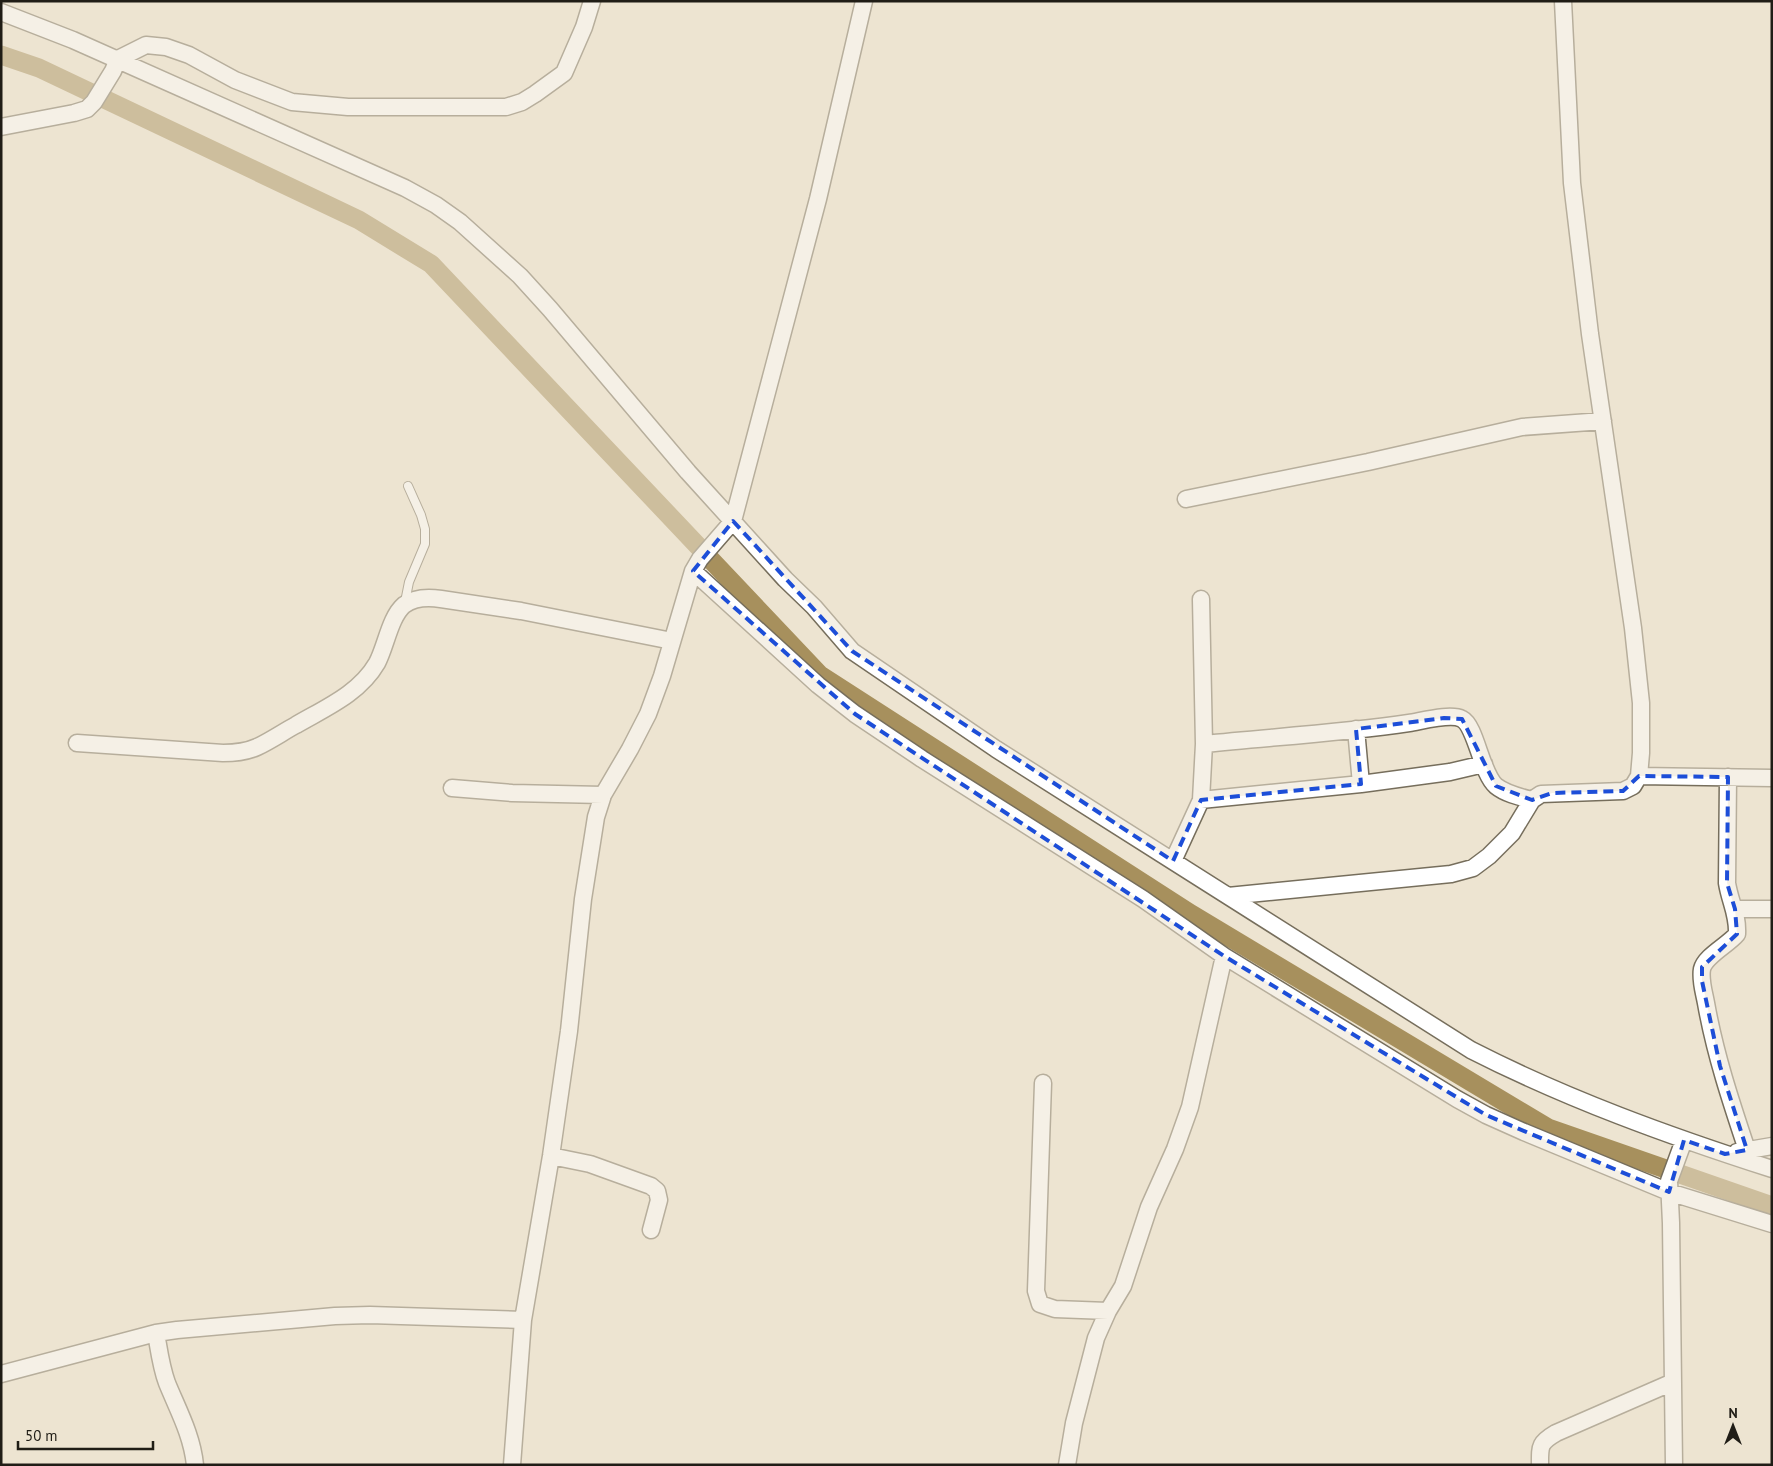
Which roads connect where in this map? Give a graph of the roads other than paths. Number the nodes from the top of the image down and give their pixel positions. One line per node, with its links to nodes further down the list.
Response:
1 (592, 1): 5 (street)
2 (864, 1): 10 (street)
3 (1563, 1): 7 (street)
4 (1, 12): 5 (street)
5 (116, 65): 6 (street); 10 (street)
6 (1, 128)
7 (1603, 421): 9 (street); 19 (street)
8 (408, 486): 13 (lane)
9 (1186, 499)
10 (728, 527): 11 (street); 27 (street)
11 (697, 565): 14 (street); 31 (street)
12 (1201, 599): 17 (street)
13 (404, 605): 14 (street); 16 (street)
14 (672, 641): 24 (street)
15 (1356, 729): 17 (street); 18 (street); 22 (street)
16 (77, 743)
17 (1204, 744): 25 (street)
18 (1484, 764): 22 (street); 26 (street)
19 (1639, 776): 20 (street); 26 (street)
20 (1728, 778): 21 (street); 29 (street)
21 (1772, 778)
22 (1361, 784): 25 (street)
23 (452, 788): 24 (street)
24 (604, 795): 37 (street)
25 (1201, 800): 27 (street)
26 (1532, 800): 28 (street)
27 (1173, 861): 28 (street)
28 (1228, 896): 33 (street)
29 (1735, 909): 30 (street); 35 (street)
30 (1772, 909)
31 (1224, 956): 39 (street); 42 (street)
32 (1043, 1083): 42 (street)
33 (1682, 1146): 36 (street); 39 (street)
34 (1772, 1146): 35 (street)
35 (1747, 1150): 36 (street)
36 (1726, 1154): 38 (street)
37 (551, 1156): 41 (street); 43 (street)
38 (1772, 1169)
39 (1669, 1186): 40 (street); 46 (street)
40 (1772, 1224)
41 (651, 1230)
42 (1108, 1311): 49 (street)
43 (523, 1320): 44 (street); 48 (street)
44 (156, 1333): 45 (street); 47 (street)
45 (1, 1374)
46 (1673, 1382): 50 (street); 51 (street)
47 (195, 1465)
48 (512, 1465)
49 (1067, 1465)
50 (1540, 1465)
51 (1674, 1465)

